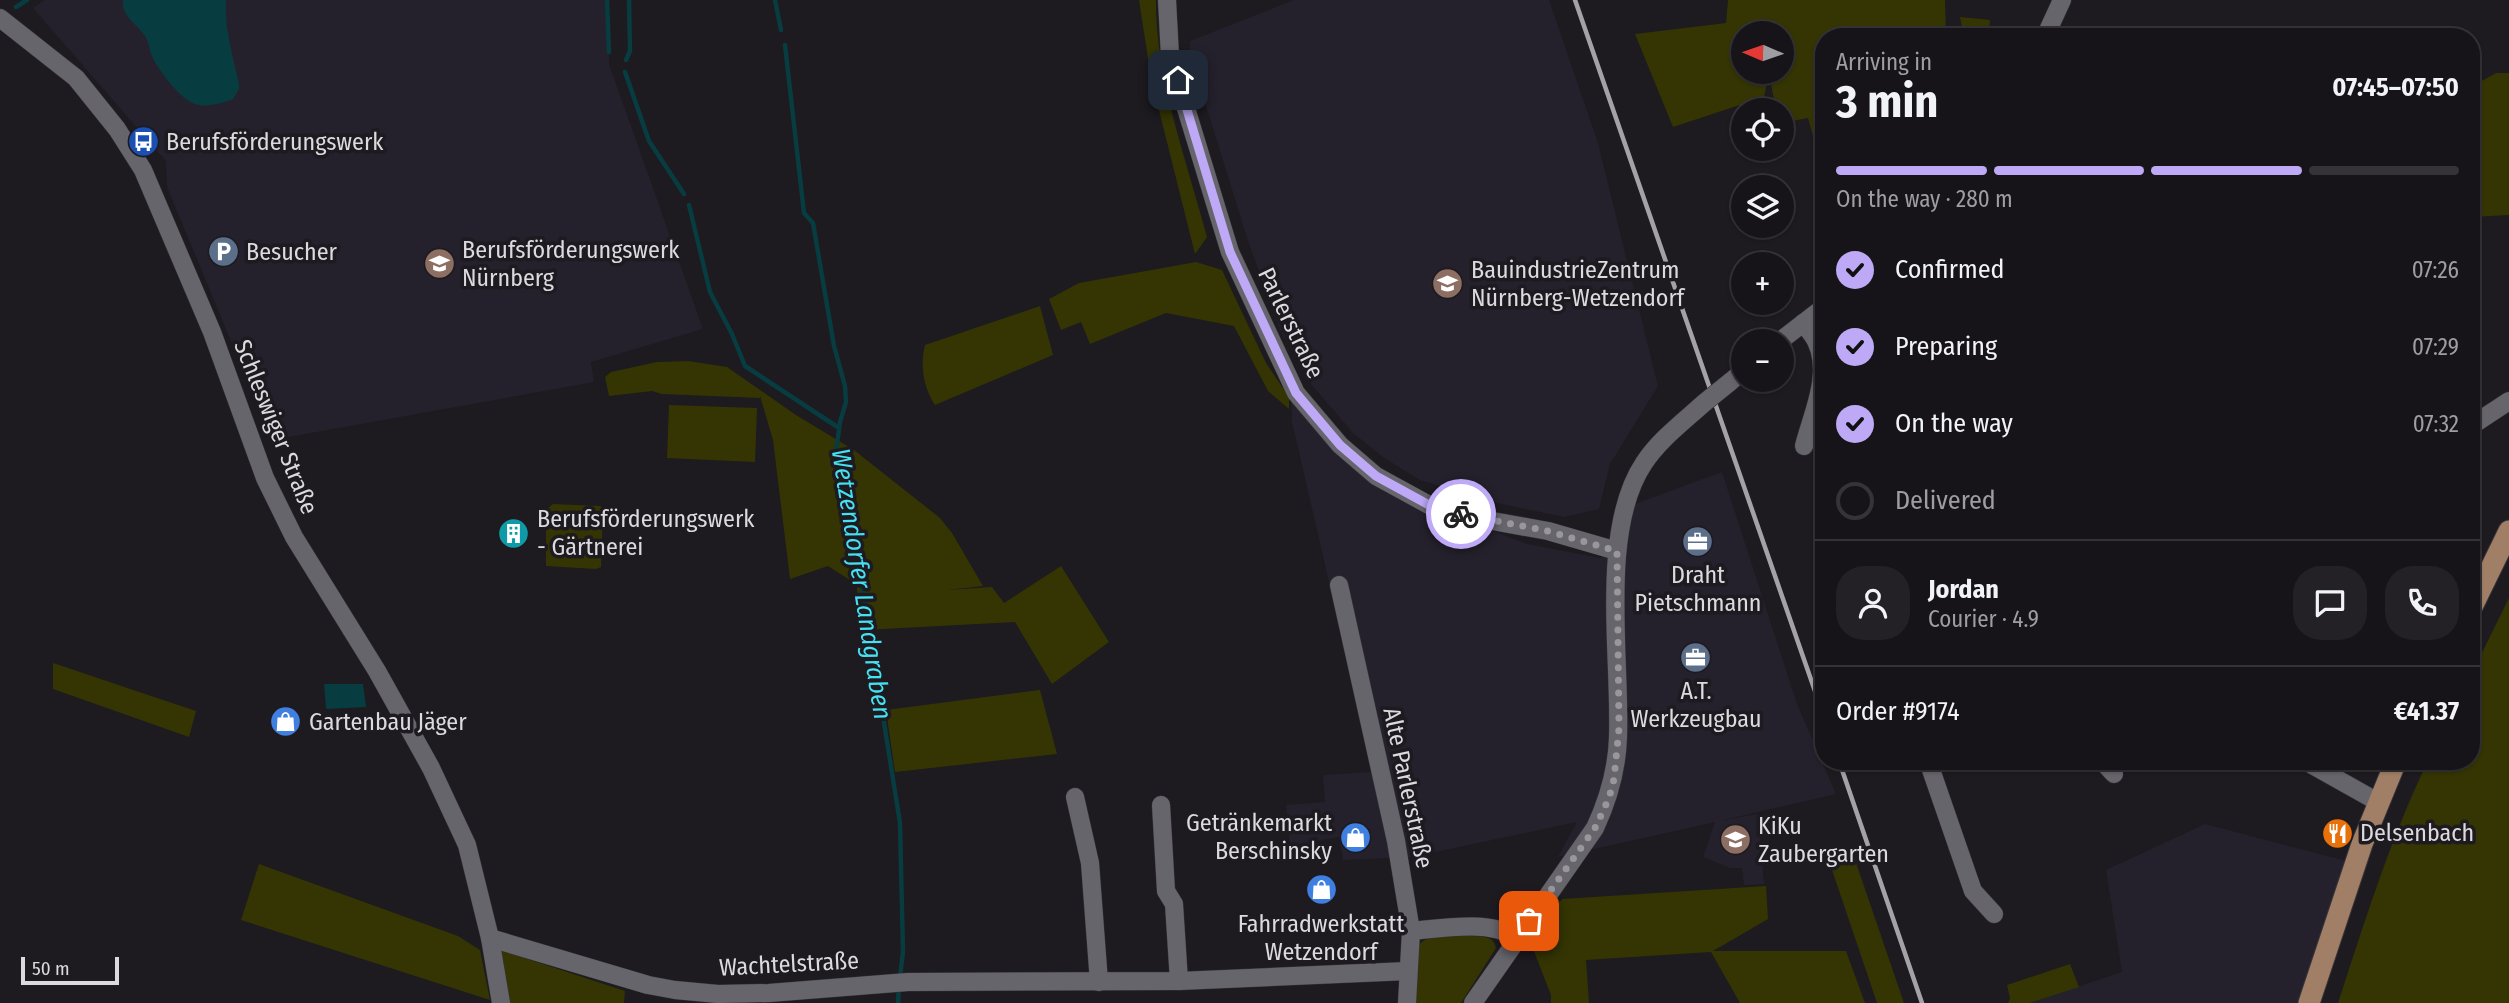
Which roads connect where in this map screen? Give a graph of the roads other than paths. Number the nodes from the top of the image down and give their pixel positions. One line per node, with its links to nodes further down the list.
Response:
1 (1167, 0): 15 (street, Parlerstraße)
2 (2062, 0): 4 (street)
3 (0, 18): 27 (street, Schleswiger Straße)
4 (2049, 28)
5 (1815, 314): 6 (street)
6 (1803, 323): 7 (street); 8 (street)
7 (1794, 330)
8 (1815, 339)
9 (1731, 381): 15 (street, bridge)
10 (2509, 401): 12 (street)
11 (1815, 408): 13 (street)
12 (2480, 420)
13 (1804, 446)
14 (2509, 531): 17 (main road)
15 (1617, 551): 26 (street)
16 (1339, 585): 25 (street, Alte Parlerstraße)
17 (2480, 591)
18 (1931, 770): 24 (street)
19 (2321, 770): 22 (street)
20 (2392, 770): 22 (main road)
21 (1075, 797): 30 (street)
22 (2378, 802): 34 (main road)
23 (1161, 805): 29 (street)
24 (1994, 914)
25 (1411, 931): 26 (street); 28 (street, Alte Parlerstraße)
26 (1517, 937): 33 (street)
27 (489, 938): 30 (street, Wachtelstraße); 31 (street, Schleswiger Straße)
28 (1408, 971): 29 (street, Wachtelstraße); 32 (street, Alte Parlerstraße)
29 (1180, 981): 30 (street, Wachtelstraße)
30 (1099, 982)
31 (501, 1003)
32 (1407, 1003)
33 (1473, 1003)
34 (2309, 1003)

